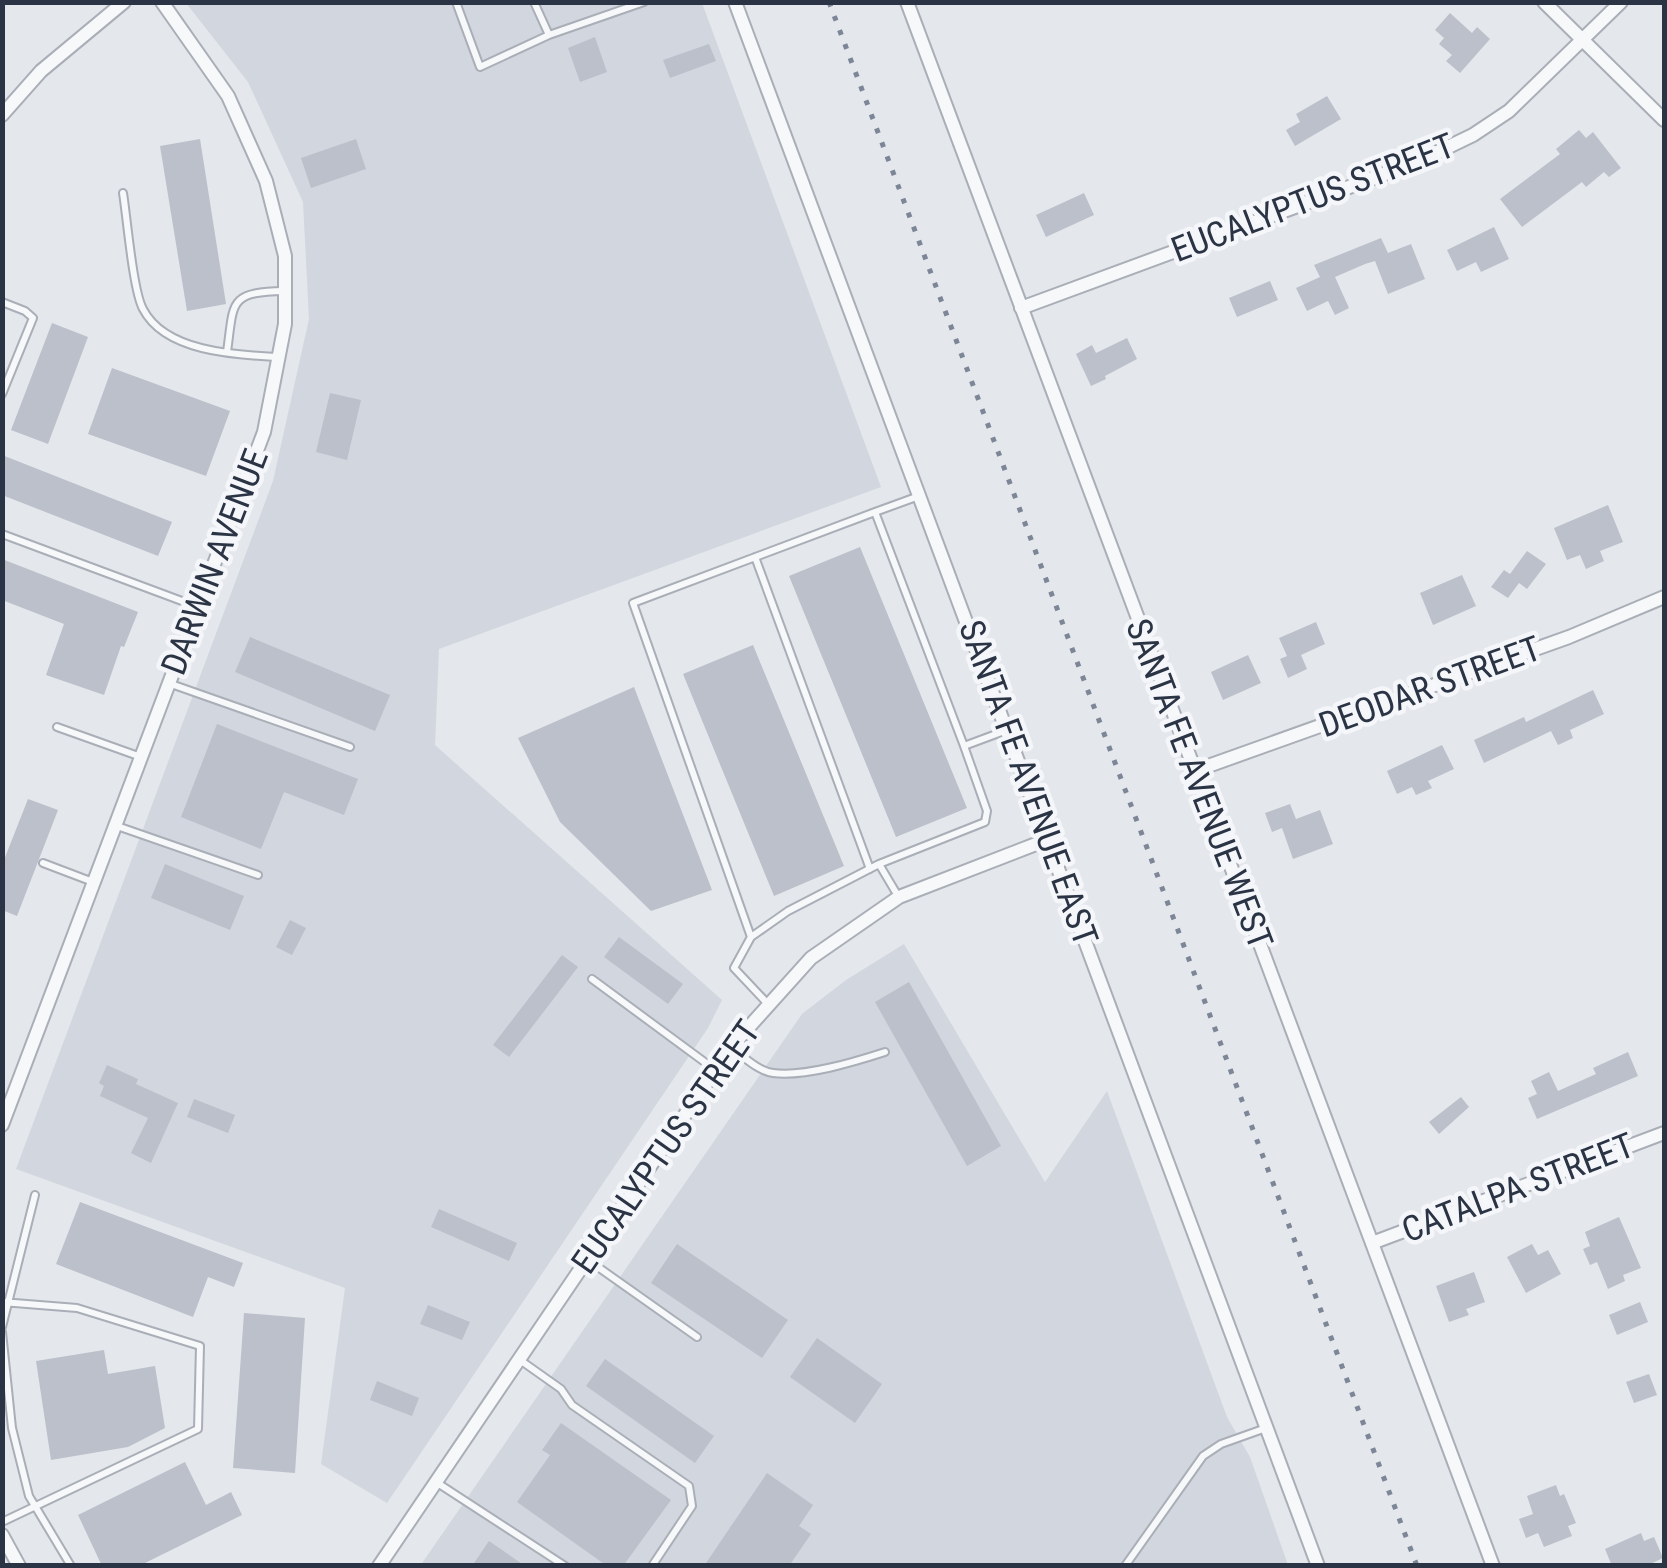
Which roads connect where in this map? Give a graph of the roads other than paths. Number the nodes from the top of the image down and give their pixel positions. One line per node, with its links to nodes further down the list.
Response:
1 (124, 2): 12 (street)
2 (162, 2): 15 (street, DARWIN AVENUE)
3 (456, 2): 10 (lane)
4 (534, 2): 10 (lane)
5 (644, 2): 10 (lane)
6 (735, 2): 21 (street, SANTA FE AVENUE EAST)
7 (907, 2): 17 (street, SANTA FE AVENUE WEST)
8 (1544, 2): 11 (street)
9 (1621, 2): 11 (street, EUCALYPTUS STREET)
10 (550, 35)
11 (1584, 41): 13 (street); 17 (street, EUCALYPTUS STREET)
12 (2, 115)
13 (1664, 120)
14 (123, 193): 18 (lane)
15 (285, 292): 18 (lane); 19 (street, DARWIN AVENUE)
16 (2, 302): 20 (lane)
17 (1022, 308): 33 (street, SANTA FE AVENUE WEST)
18 (226, 353): 19 (lane)
19 (279, 358): 26 (street, DARWIN AVENUE)
20 (2, 394)
21 (920, 495): 22 (lane); 29 (street, SANTA FE AVENUE EAST)
22 (876, 512): 24 (lane); 30 (lane)
23 (2, 534): 26 (lane)
24 (756, 557): 38 (lane); 42 (lane)
25 (1664, 597): 33 (street, DEODAR STREET)
26 (198, 607): 27 (street, DARWIN AVENUE)
27 (170, 684): 31 (lane); 32 (street, DARWIN AVENUE)
28 (57, 727): 32 (lane)
29 (1008, 730): 30 (lane); 35 (street, SANTA FE AVENUE EAST)
30 (964, 746): 37 (lane)
31 (350, 747)
32 (142, 757): 34 (street, DARWIN AVENUE)
33 (1194, 772): 51 (street, SANTA FE AVENUE WEST)
34 (116, 826): 39 (lane); 40 (street, DARWIN AVENUE)
35 (1050, 839): 41 (street, EUCALYPTUS STREET); 57 (street, SANTA FE AVENUE EAST)
36 (43, 863): 40 (lane)
37 (879, 864): 38 (lane); 41 (lane)
38 (870, 869): 42 (lane)
39 (258, 875)
40 (94, 883): 48 (street, DARWIN AVENUE)
41 (899, 897): 44 (street, EUCALYPTUS STREET)
42 (751, 938): 44 (lane)
43 (592, 979): 47 (lane)
44 (768, 1004): 45 (street, EUCALYPTUS STREET)
45 (731, 1047): 46 (lane); 47 (street, EUCALYPTUS STREET)
46 (885, 1052)
47 (715, 1070): 52 (street, EUCALYPTUS STREET)
48 (2, 1126)
49 (1664, 1132): 51 (street, CATALPA STREET)
50 (36, 1195): 53 (lane)
51 (1372, 1243): 69 (street, SANTA FE AVENUE WEST)
52 (587, 1259): 55 (lane); 56 (street, EUCALYPTUS STREET)
53 (6, 1302): 54 (lane); 59 (lane)
54 (2, 1330): 59 (lane)
55 (697, 1337)
56 (519, 1359): 58 (street, EUCALYPTUS STREET); 66 (lane)
57 (1267, 1428): 67 (lane); 68 (street, SANTA FE AVENUE EAST)
58 (435, 1482): 64 (street, EUCALYPTUS STREET); 65 (lane)
59 (34, 1506): 60 (lane); 63 (lane)
60 (2, 1522)
61 (2, 1535): 62 (street)
62 (19, 1566)
63 (71, 1566)
64 (378, 1566)
65 (565, 1566)
66 (652, 1566)
67 (1125, 1566)
68 (1318, 1566)
69 (1493, 1566)

